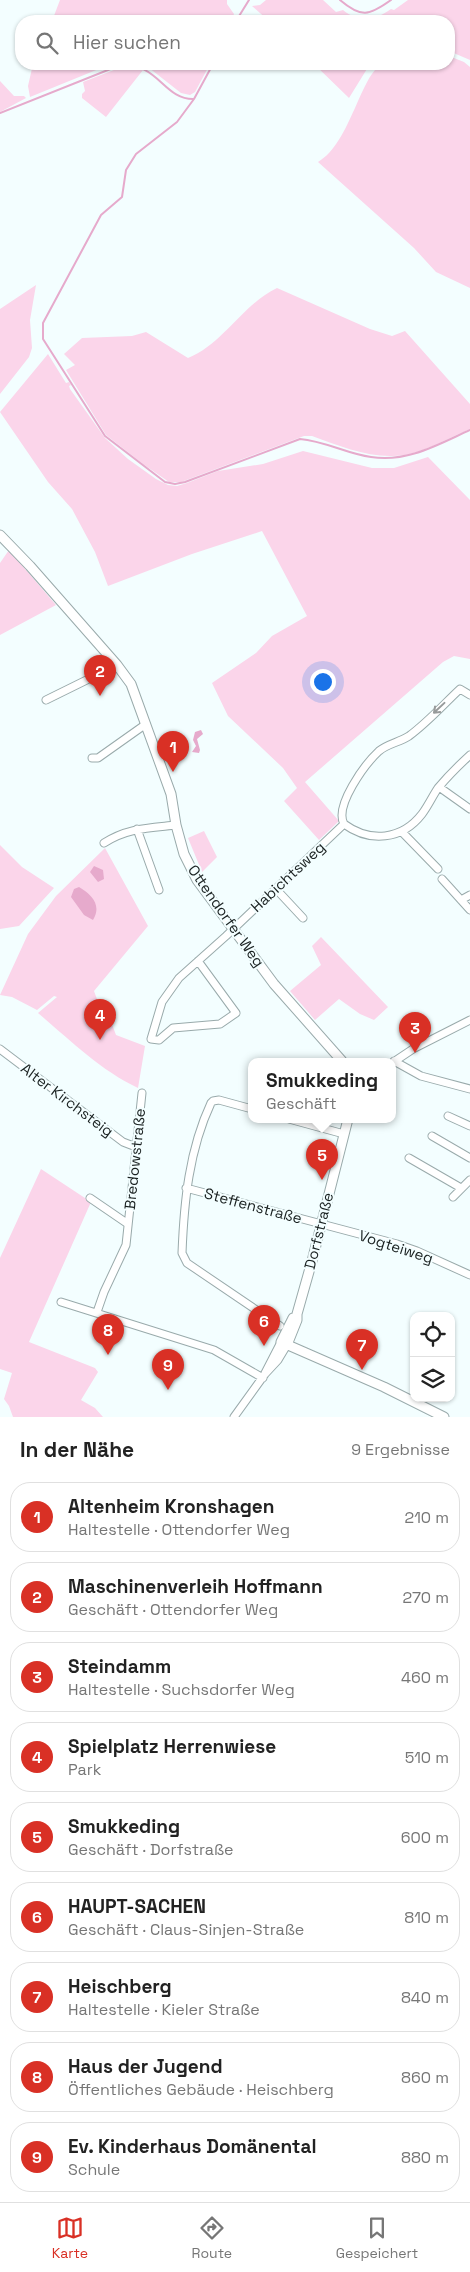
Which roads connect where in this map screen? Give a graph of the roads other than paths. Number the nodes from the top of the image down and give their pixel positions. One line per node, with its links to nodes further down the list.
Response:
1 (0, 534): 2 (main road, Ottendorfer Weg)
2 (117, 665): 4 (street); 5 (main road, Ottendorfer Weg)
3 (470, 695): 10 (street, one-way to 10)
4 (46, 700)
5 (146, 724): 7 (street); 11 (main road, Ottendorfer Weg)
6 (470, 756): 8 (street)
7 (92, 758)
8 (439, 787): 9 (street); 13 (street)
9 (470, 809)
10 (344, 824): 13 (street); 17 (street, Habichtsweg)
11 (176, 825): 12 (street); 23 (main road, Ottendorfer Weg)
12 (137, 829): 14 (street); 18 (street)
13 (402, 832): 15 (street)
14 (104, 843)
15 (438, 869)
16 (442, 879): 20 (street)
17 (276, 889): 22 (street); 23 (street, Habichtsweg)
18 (159, 890)
19 (470, 895): 20 (street)
20 (461, 900): 21 (street)
21 (470, 910)
22 (303, 918)
23 (233, 929): 24 (street, Habichtsweg); 27 (main road, Ottendorfer Weg)
24 (198, 962): 24 (street, Habichtsweg)
25 (470, 1020): 28 (street)
26 (0, 1049): 39 (street, Alter Kirchsteig)
27 (339, 1058)
28 (396, 1060)
29 (396, 1064): 30 (street)
30 (470, 1089)
31 (142, 1093): 39 (street, Bredowstraße)
32 (248, 1108): 43 (street)
33 (448, 1116): 36 (street)
34 (304, 1123): 37 (street)
35 (347, 1123): 37 (main road, Dorfstraße)
36 (470, 1126)
37 (344, 1134): 48 (main road, Dorfstraße)
38 (432, 1136): 41 (street)
39 (136, 1147): 47 (street, Bredowstraße)
40 (409, 1158): 44 (street)
41 (470, 1158)
42 (470, 1180): 44 (street)
43 (186, 1188): 48 (street, Steffenstraße); 52 (street)
44 (461, 1188): 45 (street)
45 (453, 1197)
46 (90, 1198): 47 (street, Bredowstraße)
47 (128, 1224): 51 (street, Bredowstraße)
48 (320, 1225): 49 (street, Vogteiweg); 53 (main road, Dorfstraße)
49 (470, 1275)
50 (61, 1302): 51 (street)
51 (97, 1312): 54 (street)
52 (280, 1326)
53 (284, 1344): 54 (street); 56 (main road)
54 (264, 1376): 55 (street)
55 (234, 1417)
56 (444, 1417)

